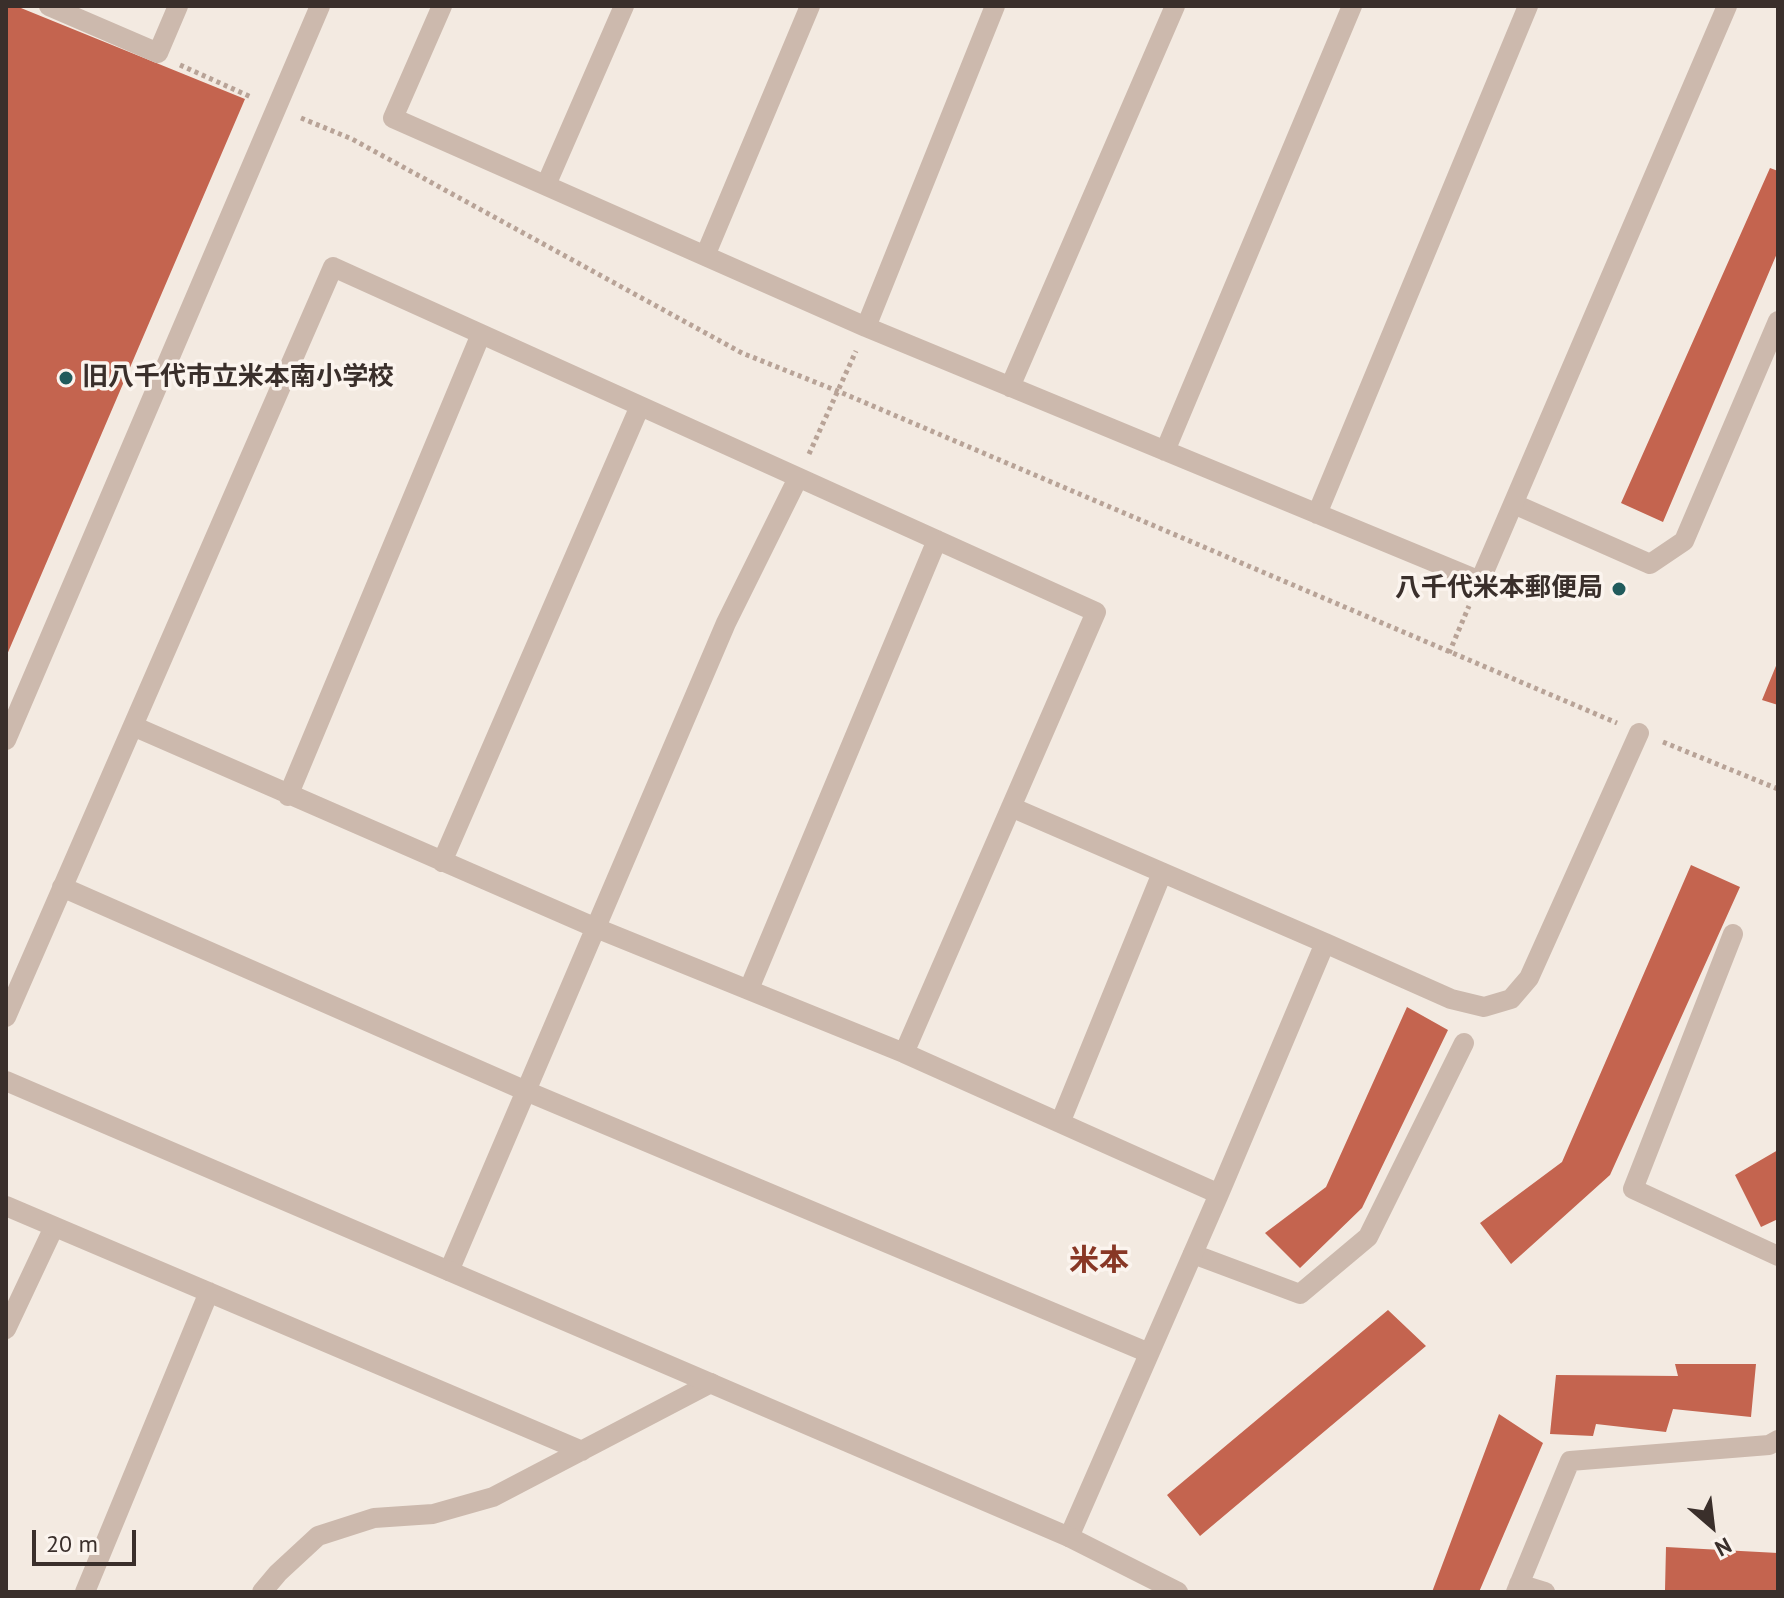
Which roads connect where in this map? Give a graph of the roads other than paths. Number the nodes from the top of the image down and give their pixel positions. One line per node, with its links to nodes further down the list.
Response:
1 (49, 6): 2 (street)
2 (178, 6)
3 (320, 6): 26 (street)
4 (442, 6): 12 (street)
5 (624, 6): 12 (street)
6 (810, 6): 13 (street)
7 (995, 6): 15 (street)
8 (1175, 6): 17 (street)
9 (1352, 6): 19 (street)
10 (1528, 6): 22 (street)
11 (1727, 6): 21 (street)
12 (546, 185): 13 (street)
13 (705, 256): 15 (street)
14 (1778, 321): 21 (street)
15 (866, 327): 17 (street)
16 (481, 334): 18 (street); 24 (street); 27 (street)
17 (1010, 387): 19 (street)
18 (640, 406): 20 (street); 29 (street)
19 (1165, 451): 22 (street)
20 (798, 478): 23 (street); 32 (street)
21 (1514, 504): 22 (street)
22 (1317, 514)
23 (937, 540): 28 (street); 35 (street)
24 (133, 726): 27 (street); 31 (street)
25 (1639, 733): 34 (street)
26 (6, 740)
27 (288, 796): 29 (street)
28 (1011, 807): 30 (street); 38 (street)
29 (442, 862): 32 (street)
30 (1162, 873): 34 (street); 41 (street)
31 (62, 887): 36 (street); 40 (street)
32 (596, 928): 35 (street); 40 (street)
33 (1733, 934): 46 (street)
34 (1325, 943): 42 (street)
35 (749, 989): 38 (street)
36 (6, 1017)
37 (1464, 1043): 45 (street)
38 (904, 1053): 41 (street)
39 (6, 1081): 47 (street)
40 (526, 1091): 47 (street); 50 (street)
41 (1060, 1123): 42 (street)
42 (1219, 1194): 45 (street)
43 (6, 1206): 44 (street)
44 (54, 1227): 48 (street); 49 (street)
45 (1193, 1254): 50 (street)
46 (1778, 1256)
47 (449, 1271): 51 (street)
48 (209, 1292): 53 (street); 56 (street)
49 (6, 1329)
50 (1149, 1353): 54 (street)
51 (711, 1383): 53 (street); 54 (street)
52 (1778, 1440): 55 (street)
53 (582, 1451): 57 (street)
54 (1069, 1537): 58 (street)
55 (1518, 1588): 59 (street)
56 (85, 1592)
57 (262, 1592)
58 (1178, 1592)
59 (1545, 1592)

